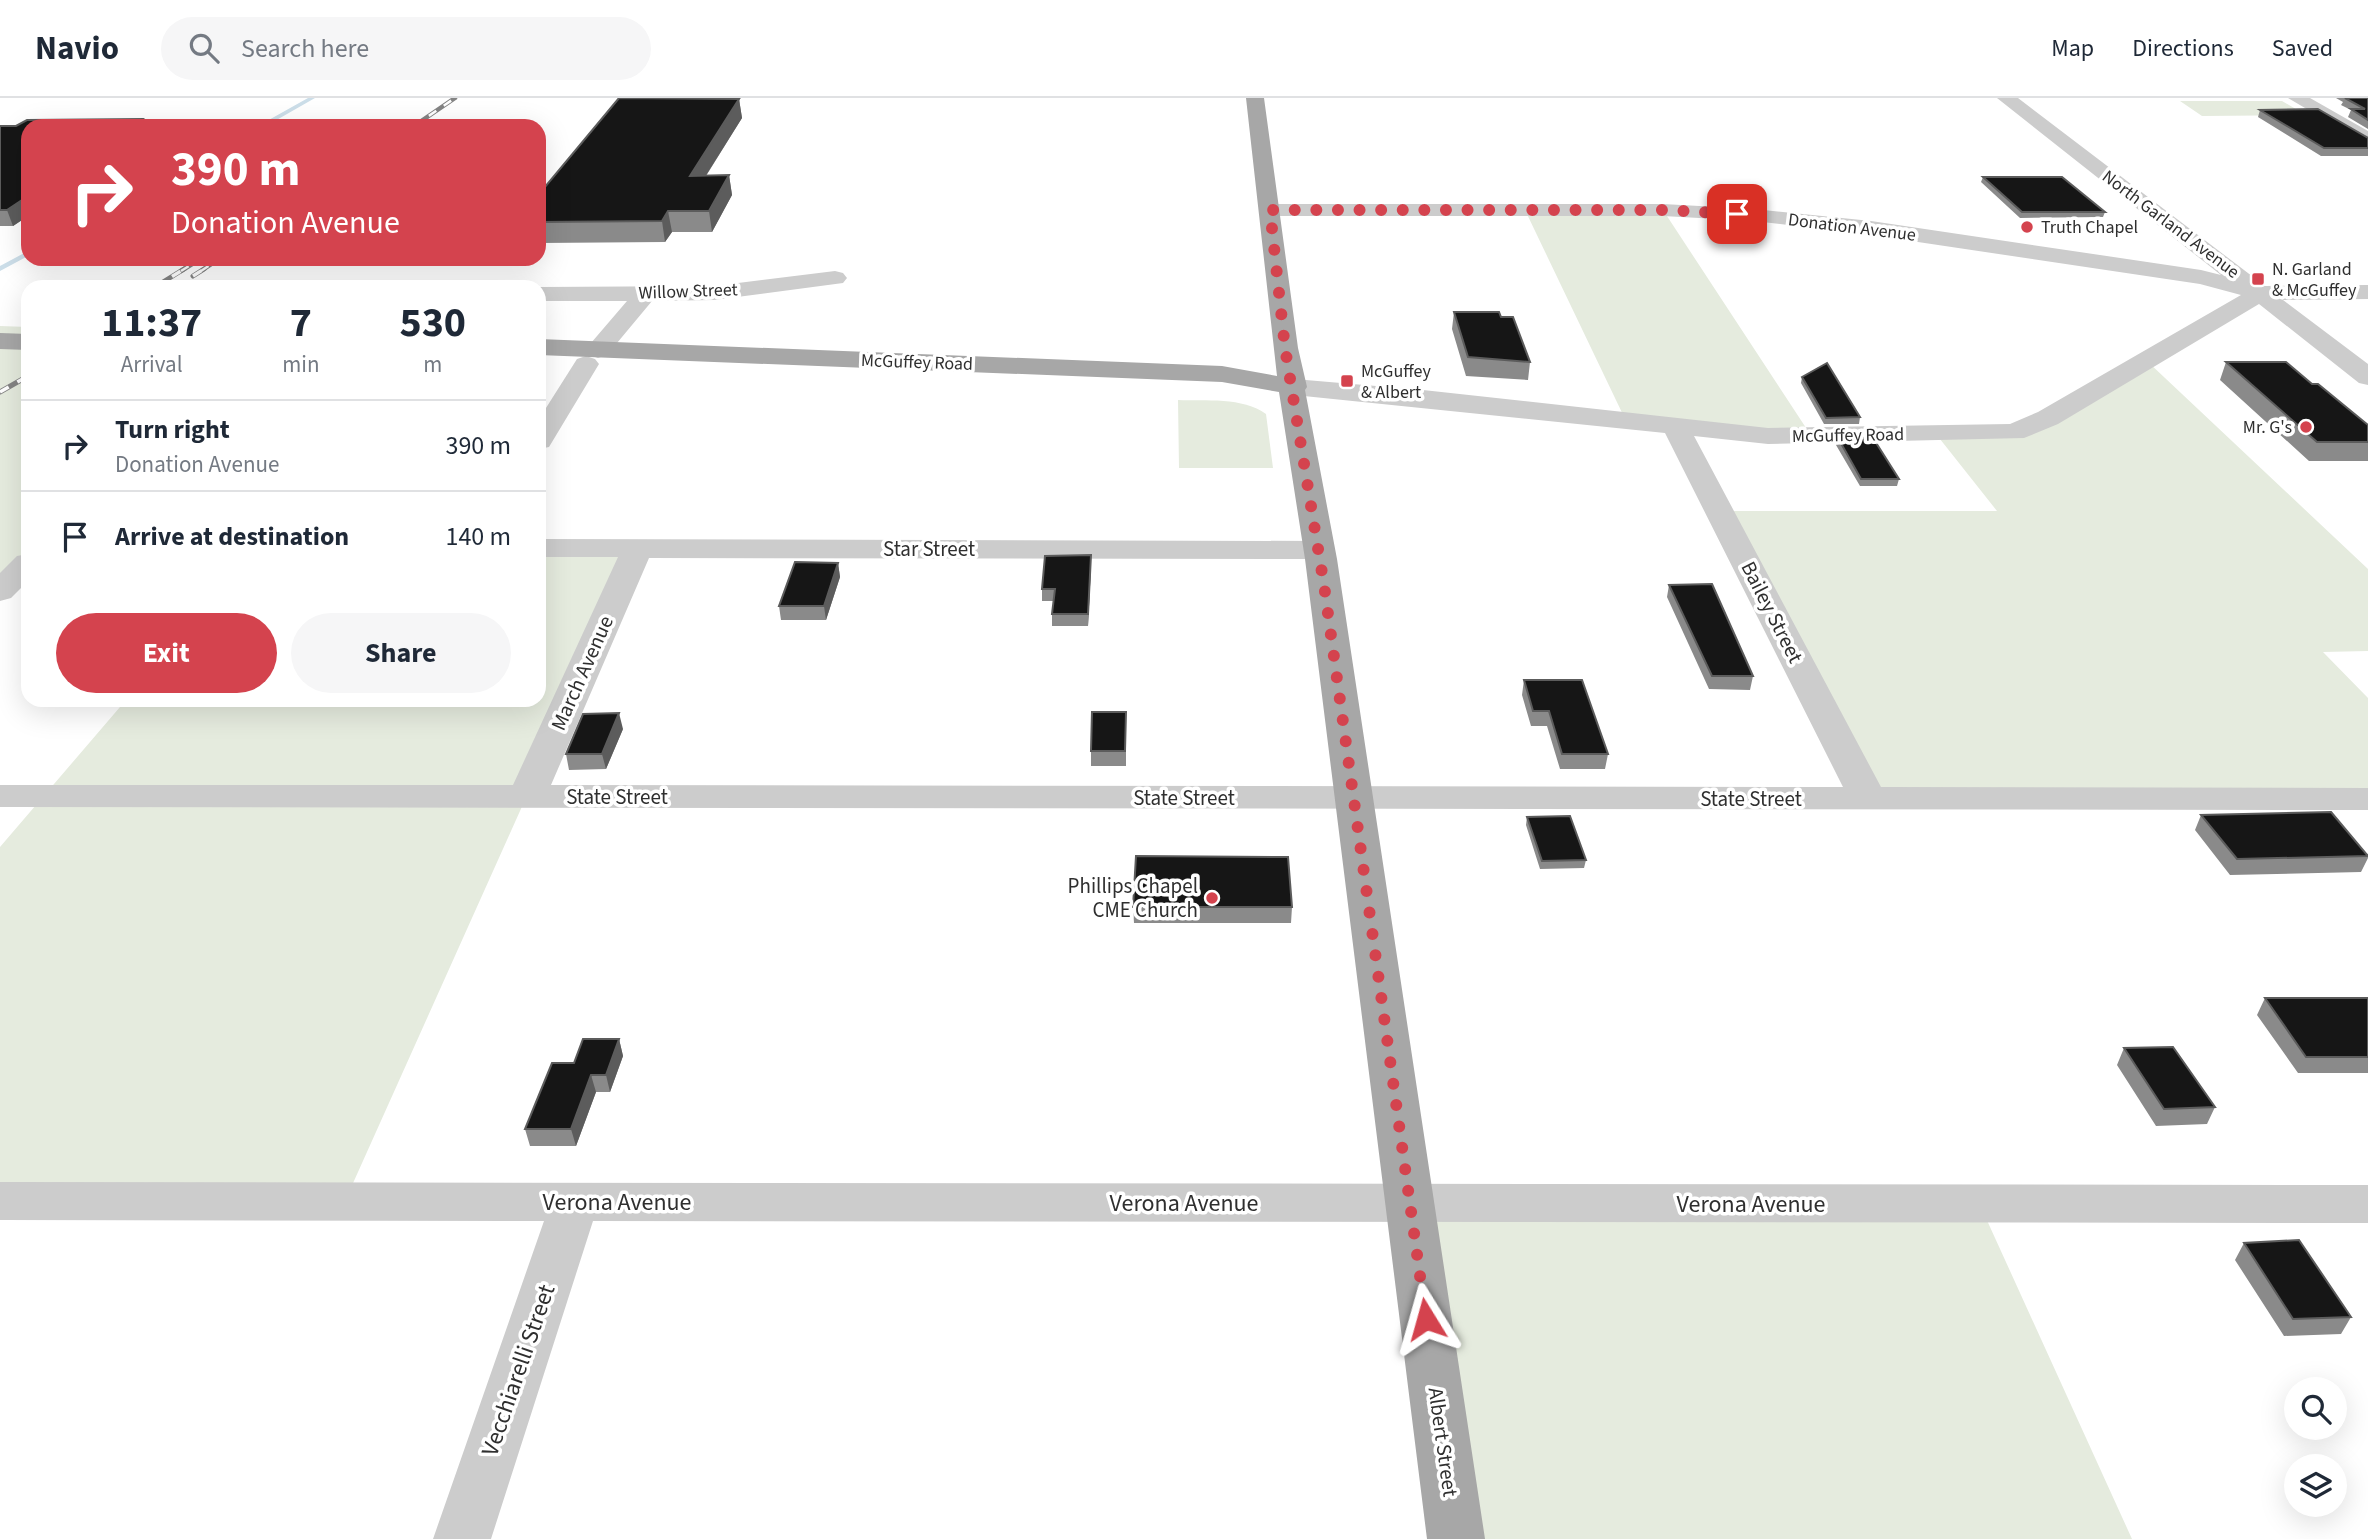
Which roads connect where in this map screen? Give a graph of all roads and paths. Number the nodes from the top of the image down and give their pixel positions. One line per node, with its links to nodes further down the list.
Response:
1 (1255, 98): 5 (main road, Albert Street)
2 (2006, 98): 8 (street, North Garland Avenue)
3 (2297, 98): 4 (street)
4 (2368, 139)
5 (1270, 210): 8 (street, Donation Avenue); 19 (main road, Albert Street)
6 (835, 278): 10 (street, Willow Street)
7 (2368, 292): 8 (street)
8 (2261, 293): 18 (street, North Garland Avenue); 20 (street, McGuffey Road)
9 (546, 294): 10 (street, Willow Street)
10 (645, 294): 16 (street)
11 (0, 326): 12 (main road)
12 (21, 327)
13 (0, 341): 14 (main road)
14 (21, 342)
15 (546, 348): 16 (main road, McGuffey Road)
16 (592, 357): 17 (main road, McGuffey Road); 19 (main road, McGuffey Road); 21 (street)
17 (546, 362)
18 (2368, 377)
19 (1294, 387): 20 (street, McGuffey Road); 24 (main road, Albert Street)
20 (1675, 426): 30 (street, Bailey Street)
21 (546, 430)
22 (546, 548): 23 (street, Star Street)
23 (638, 548): 24 (street, Star Street); 28 (street, March Avenue)
24 (1319, 550): 29 (main road, Albert Street)
25 (21, 570): 26 (street)
26 (0, 591)
27 (0, 796): 28 (street, State Street)
28 (527, 797): 29 (street, State Street)
29 (1355, 799): 30 (street, State Street); 34 (main road, Albert Street)
30 (1868, 799): 31 (street, State Street)
31 (2368, 799)
32 (0, 1201): 33 (street, Verona Avenue)
33 (575, 1201): 34 (street, Verona Avenue); 36 (street, Vecchiarelli Street)
34 (1410, 1203): 35 (street, Verona Avenue); 37 (main road, Albert Street)
35 (2368, 1204)
36 (462, 1539)
37 (1456, 1539)

